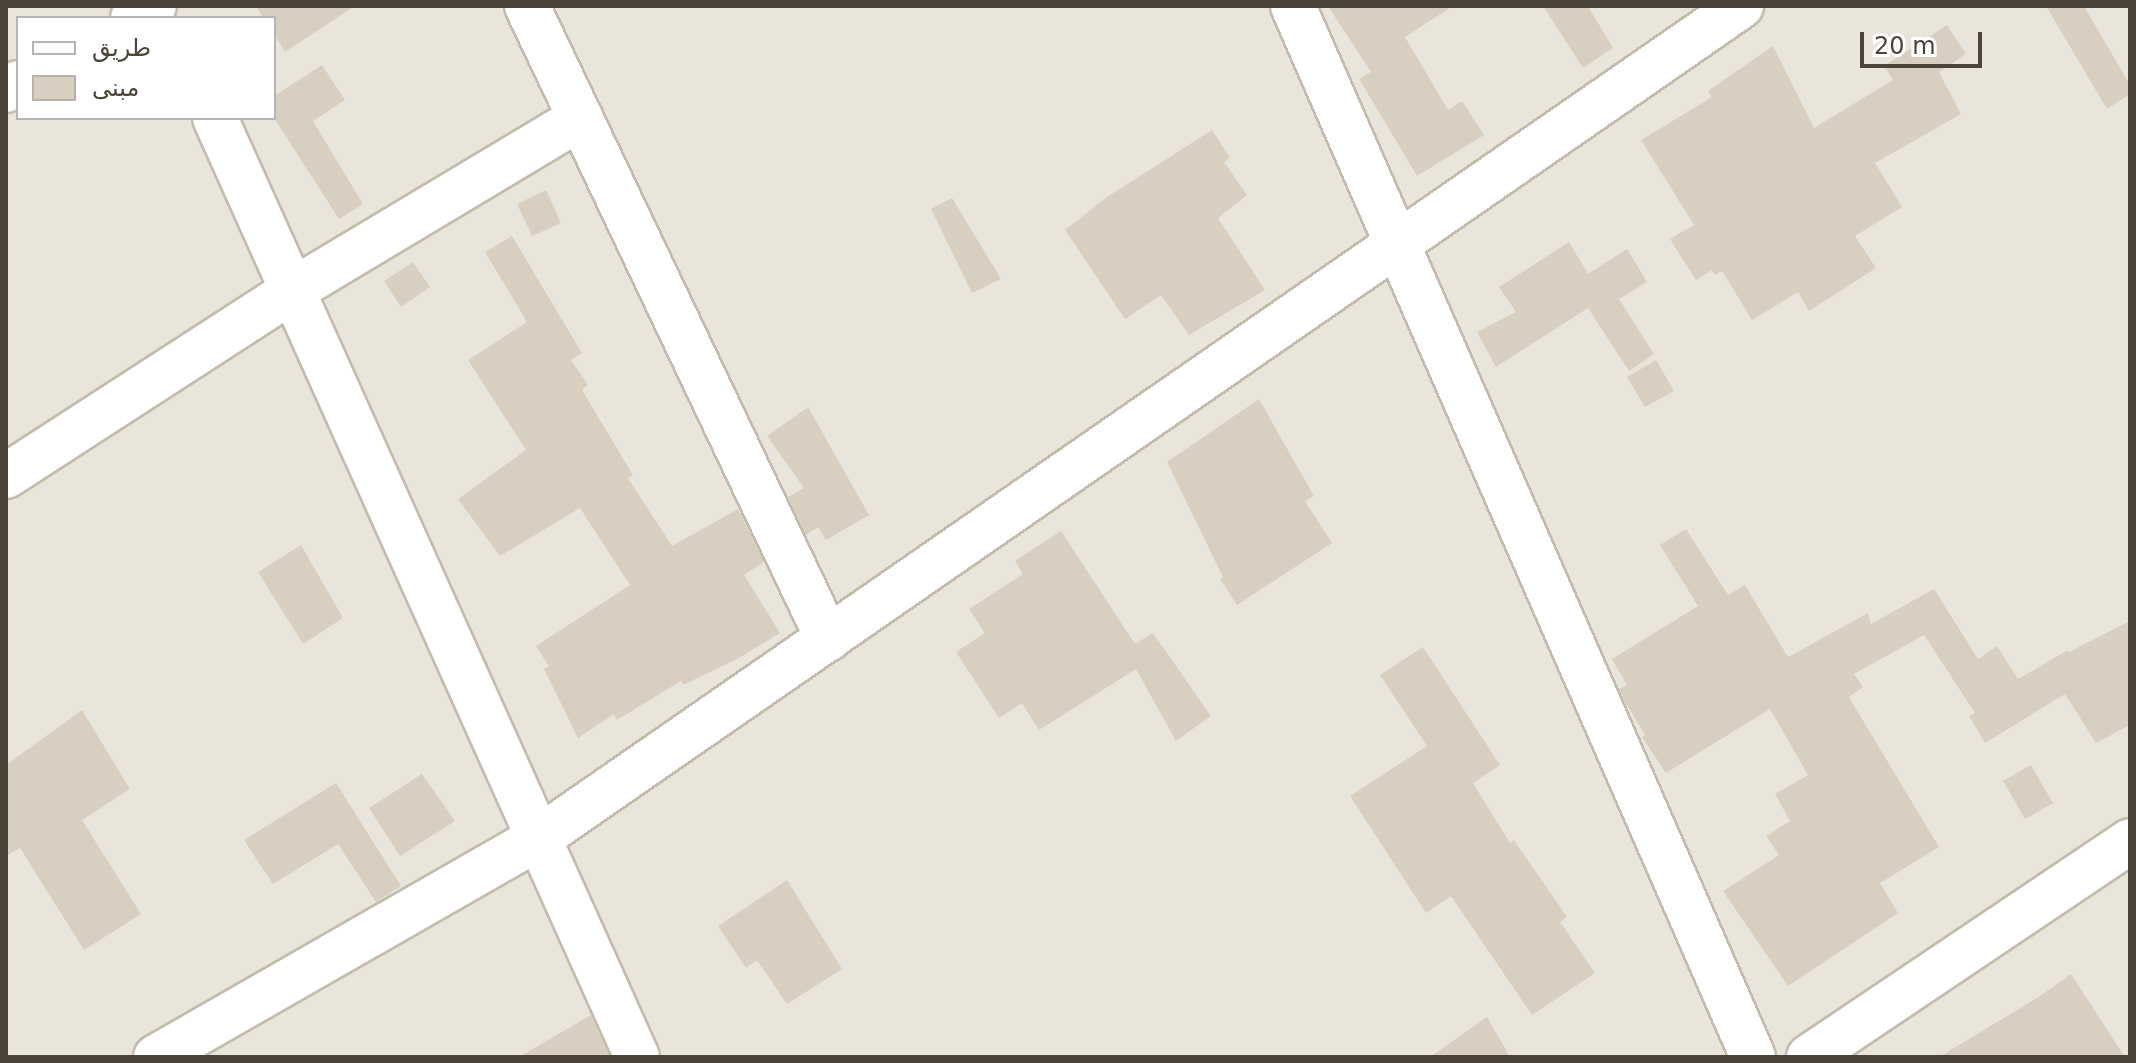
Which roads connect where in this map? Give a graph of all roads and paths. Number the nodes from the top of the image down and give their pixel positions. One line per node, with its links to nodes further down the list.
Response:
1 (154, 6): 5 (street)
2 (527, 6): 6 (street)
3 (1293, 6): 8 (street)
4 (1741, 6): 8 (street)
5 (136, 16)
6 (580, 118): 9 (street); 11 (street)
7 (216, 120): 9 (street)
8 (1397, 242): 11 (street); 16 (street)
9 (293, 290): 10 (street); 12 (street)
10 (6, 476)
11 (828, 639): 12 (street)
12 (539, 838): 14 (street); 15 (street)
13 (2130, 841): 17 (street)
14 (156, 1057)
15 (637, 1057)
16 (1753, 1057)
17 (1809, 1057)

